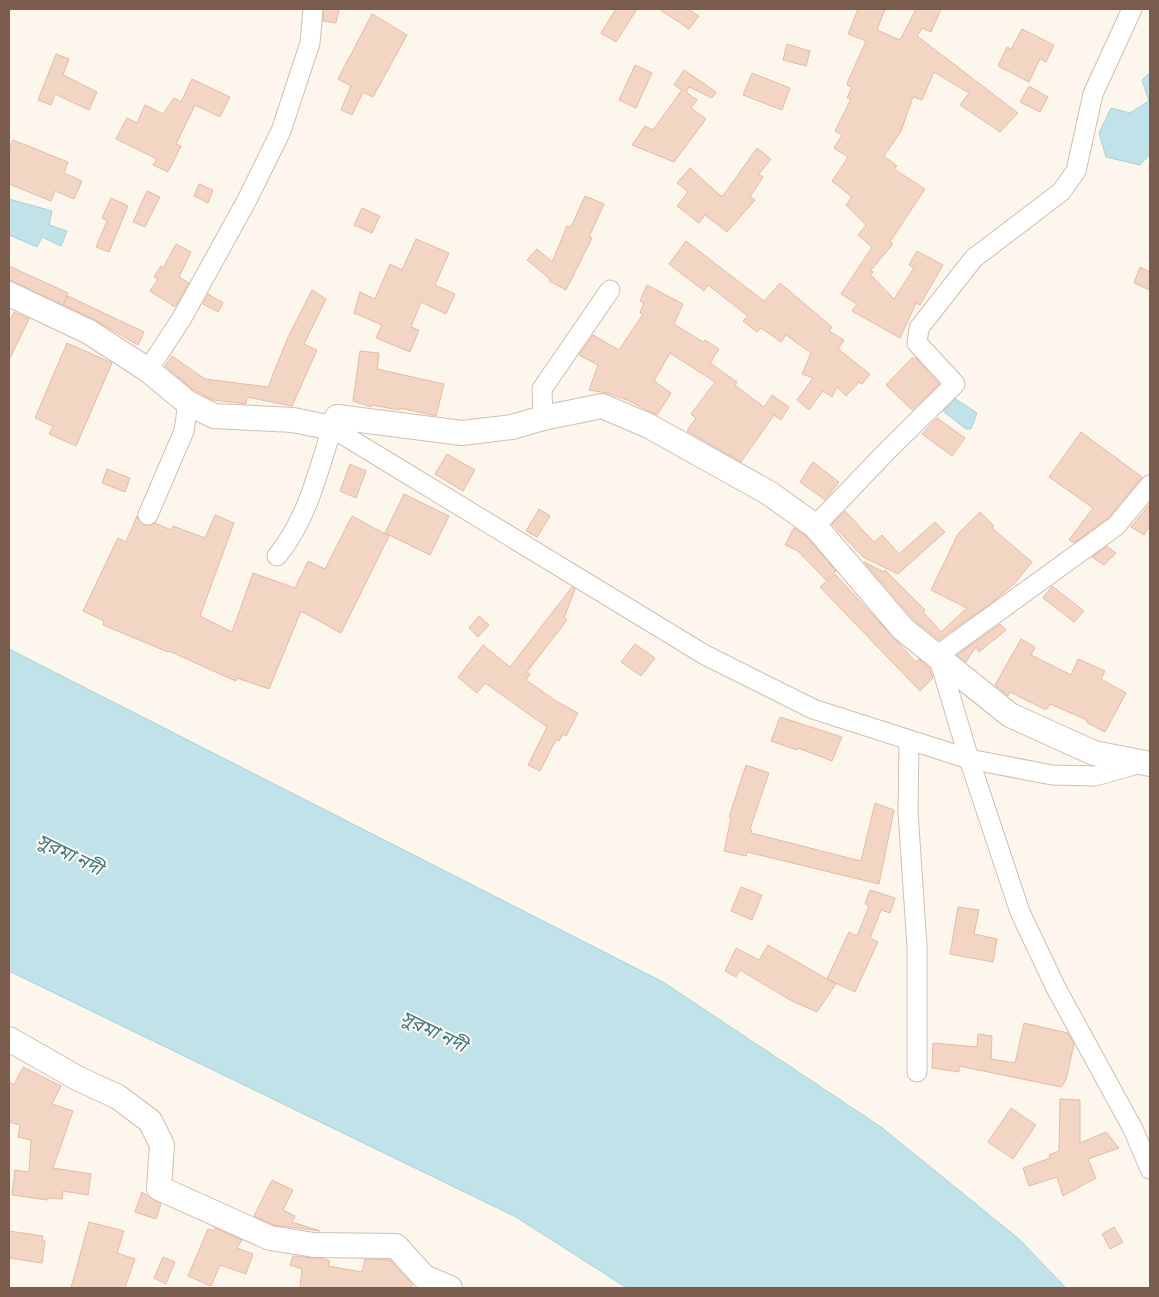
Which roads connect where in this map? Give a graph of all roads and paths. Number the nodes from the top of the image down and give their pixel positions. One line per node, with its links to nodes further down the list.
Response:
1 (314, 9): 5 (street)
2 (1132, 9): 11 (street)
3 (610, 290): 7 (street)
4 (9, 294): 5 (street)
5 (148, 370): 6 (street)
6 (188, 403): 8 (street); 10 (street)
7 (543, 418): 8 (street); 11 (street)
8 (332, 428): 12 (street); 14 (street)
9 (1150, 485): 13 (street)
10 (148, 515)
11 (815, 526): 13 (street)
12 (277, 556)
13 (938, 655): 15 (street); 16 (street)
14 (909, 742): 15 (street); 18 (street)
15 (969, 759): 16 (street); 19 (street)
16 (1146, 763)
17 (9, 1039): 20 (street)
18 (917, 1072)
19 (1150, 1169)
20 (450, 1288)

